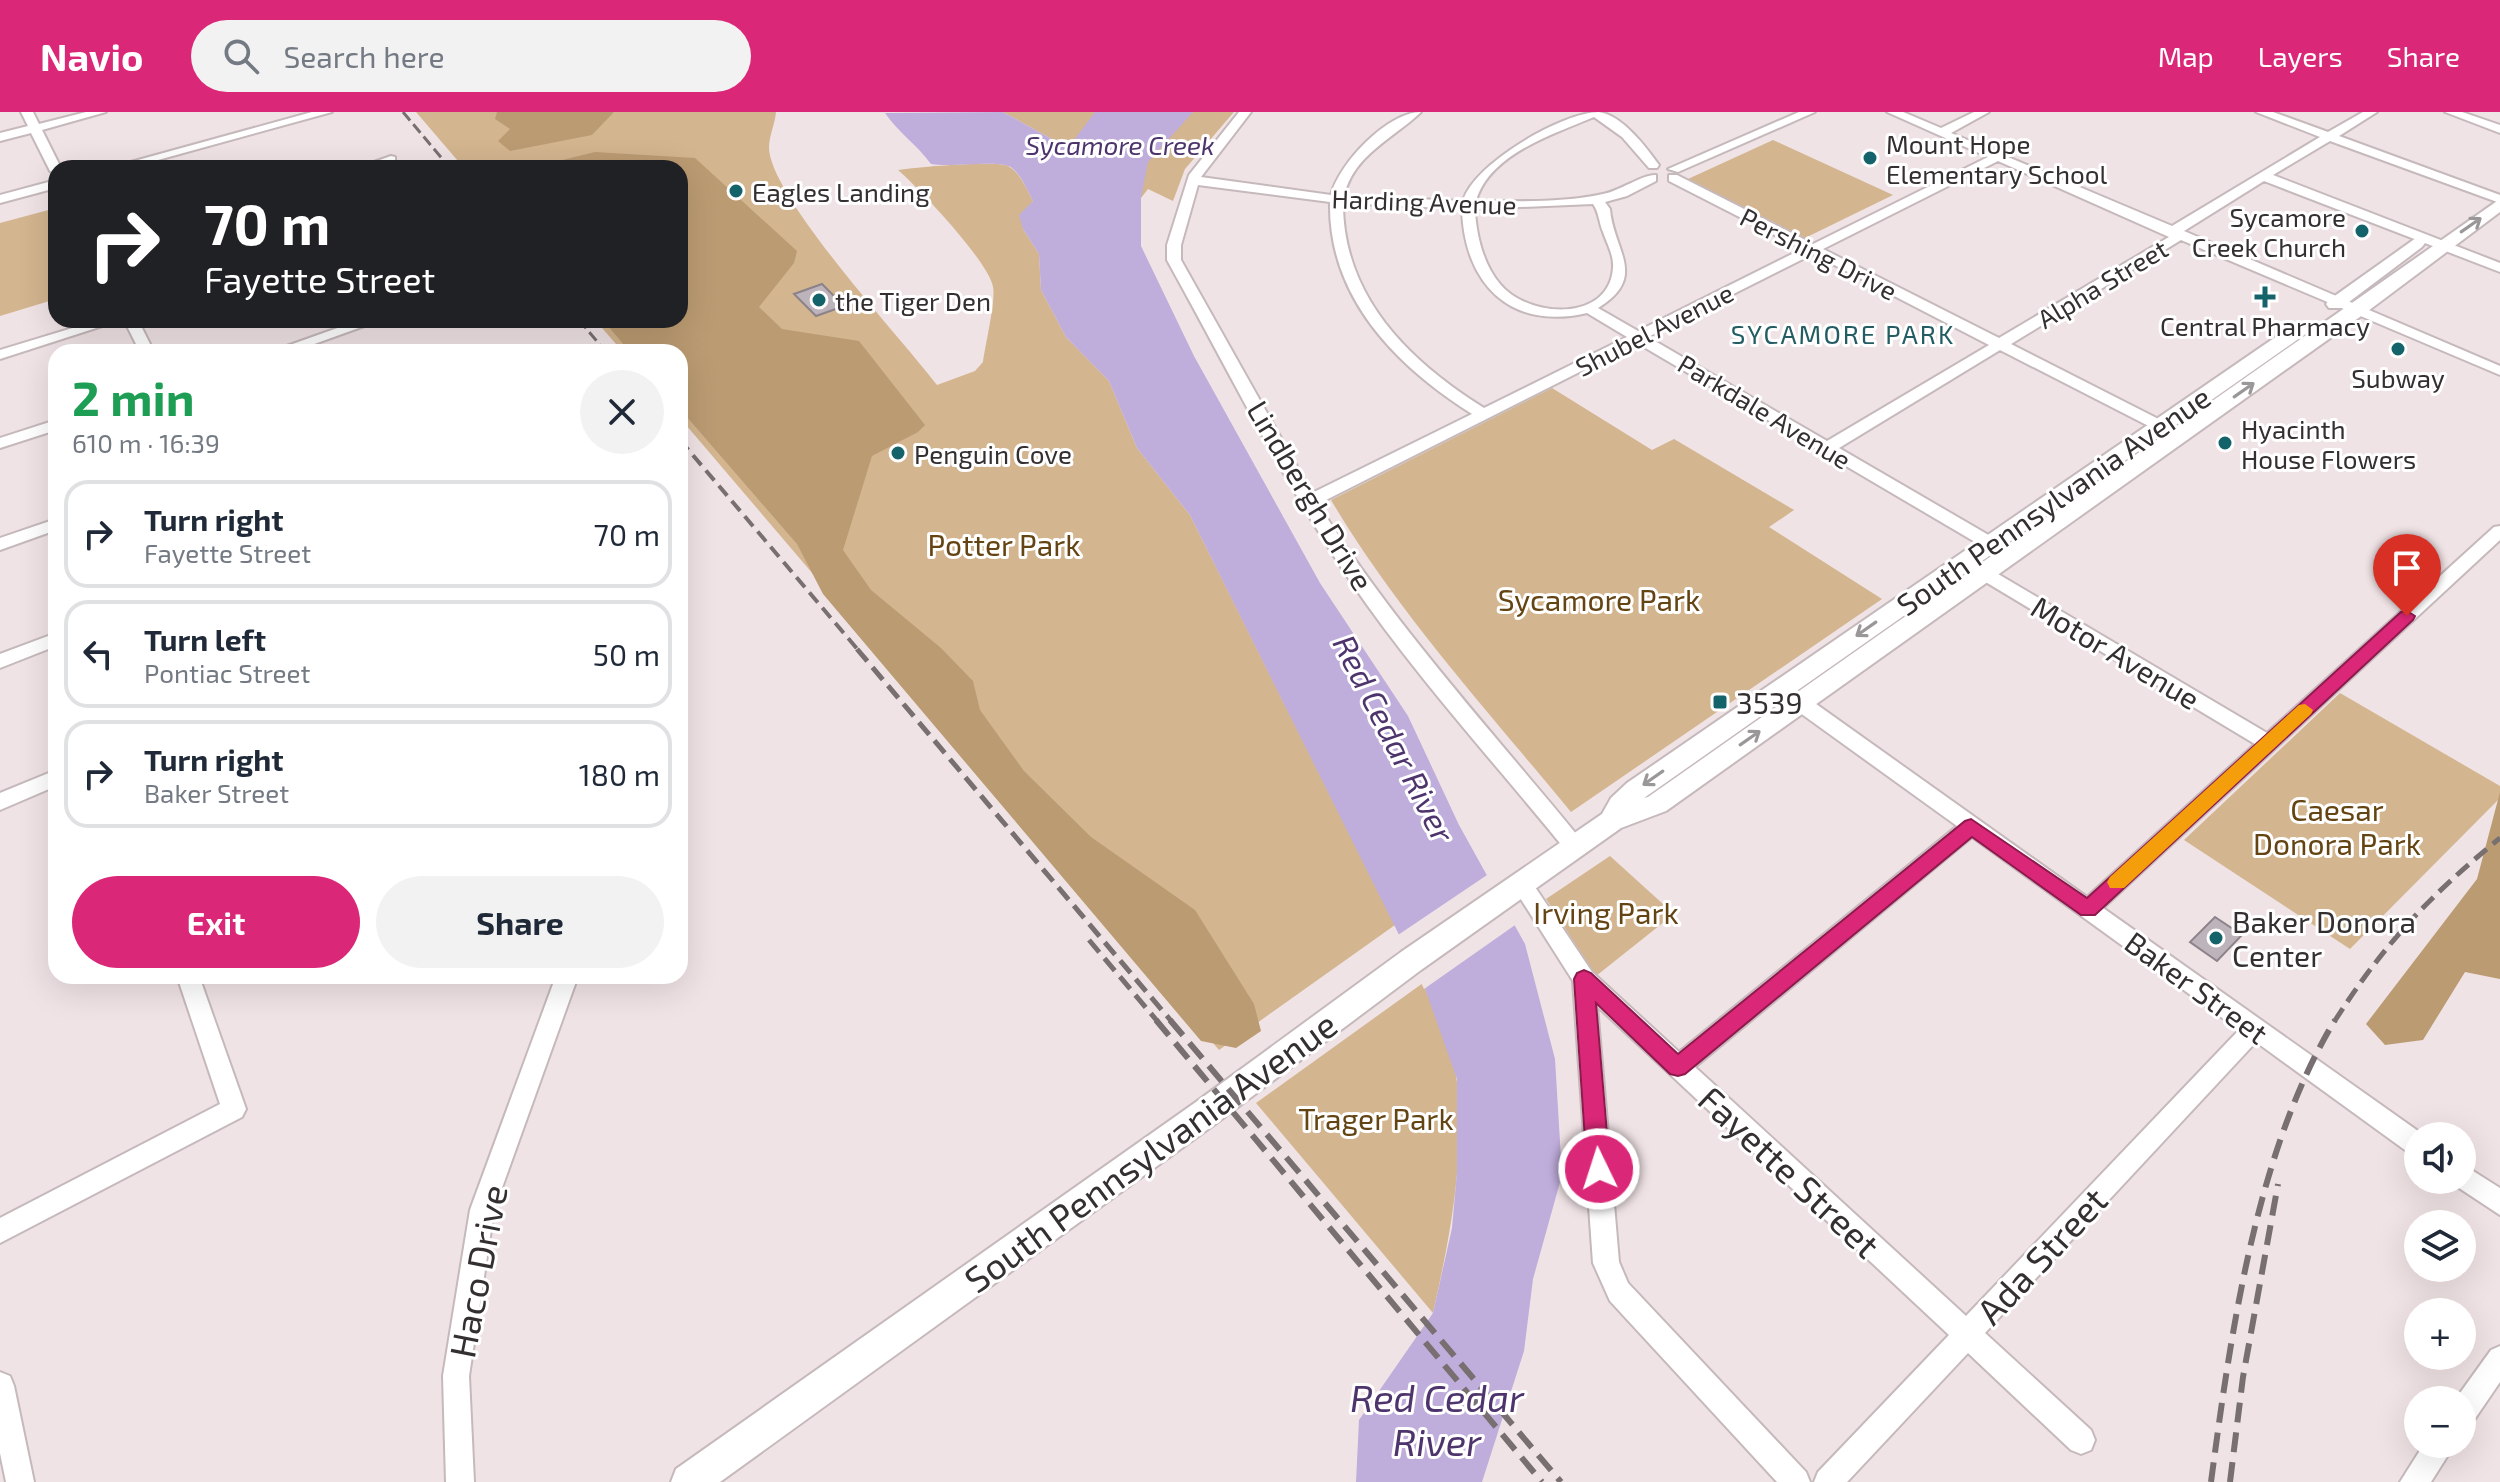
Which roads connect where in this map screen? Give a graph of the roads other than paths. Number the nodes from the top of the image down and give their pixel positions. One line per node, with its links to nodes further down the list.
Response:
1 (27, 112): 13 (street)
2 (100, 112): 13 (street)
3 (326, 112): 20 (street)
4 (1245, 112): 24 (street, Lindbergh Drive)
5 (1415, 112): 28 (street)
6 (1595, 112): 21 (street); 30 (street)
7 (1809, 112): 22 (street)
8 (1893, 112): 15 (street)
9 (1983, 112): 15 (street)
10 (2262, 112): 17 (street)
11 (2371, 112): 17 (street, Alpha Street)
12 (2451, 112): 14 (street)
13 (35, 128): 16 (street); 19 (street)
14 (2500, 129)
15 (1941, 133): 18 (street)
16 (0, 137)
17 (2329, 137): 23 (street, Alpha Street); 26 (street)
18 (1997, 157): 31 (street); 33 (street, Shubel Avenue)
19 (51, 160)
20 (145, 160)
21 (1653, 171): 22 (street); 29 (street, Harding Avenue)
22 (1673, 174): 33 (street, Pershing Drive)
23 (2264, 176): 31 (street, Alpha Street); 32 (street)
24 (1193, 180): 28 (street, Harding Avenue); 50 (street, Lindbergh Drive)
25 (48, 186): 27 (street)
26 (2497, 196): 32 (main road, South Pennsylvania Avenue)
27 (0, 199)
28 (1336, 200): 30 (street, Harding Avenue); 45 (street)
29 (1597, 200): 30 (street, Harding Avenue); 36 (street)
30 (1468, 206): 36 (street)
31 (2177, 233): 35 (street); 42 (street, Alpha Street)
32 (2432, 241): 34 (street); 35 (main road, South Pennsylvania Avenue); 37 (main road, South Pennsylvania Avenue)
33 (1812, 250): 40 (street, Shubel Avenue); 42 (street, Pershing Drive)
34 (2500, 268)
35 (2338, 302): 37 (street); 47 (main road, South Pennsylvania Avenue)
36 (1588, 308): 40 (street, Parkdale Avenue)
37 (2357, 310): 44 (street); 47 (main road, South Pennsylvania Avenue, one-way to 37)
38 (88, 328): 43 (street)
39 (350, 328): 41 (street)
40 (1639, 336): 45 (street, Shubel Avenue); 49 (street, Parkdale Avenue)
41 (301, 344)
42 (2000, 345): 47 (street, Pershing Drive); 49 (street, Alpha Street)
43 (0, 355)
44 (2500, 371)
45 (1485, 415): 50 (street, Shubel Avenue)
46 (48, 428): 48 (street)
47 (2170, 430): 54 (main road, South Pennsylvania Avenue)
48 (0, 443)
49 (1827, 448): 54 (street, Parkdale Avenue)
50 (1310, 501): 63 (street, Lindbergh Drive)
51 (48, 527): 53 (street)
52 (2500, 531): 59 (street)
53 (0, 544)
54 (2000, 549): 55 (main road, South Pennsylvania Avenue)
55 (1974, 567): 58 (main road, South Pennsylvania Avenue); 59 (street, Motor Avenue)
56 (48, 642): 57 (street)
57 (0, 661)
58 (1791, 696): 62 (street, Baker Street); 63 (main road, South Pennsylvania Avenue)
59 (2268, 743): 65 (street)
60 (48, 781): 61 (street)
61 (0, 802)
62 (1971, 826): 65 (street, Baker Street); 70 (street)
63 (1575, 847): 64 (main road, South Pennsylvania Avenue)
64 (1514, 890): 66 (street, Fayette Street); 83 (main road, South Pennsylvania Avenue)
65 (2088, 909): 69 (street, Baker Street)
66 (1584, 979): 70 (street, Fayette Street); 84 (street)
67 (191, 984): 74 (street)
68 (564, 984): 82 (street, Haco Drive)
69 (2254, 1029): 71 (street, Baker Street); 75 (street, Ada Street)
70 (1678, 1067): 75 (street, Fayette Street)
71 (2404, 1135)
72 (2476, 1186): 73 (street)
73 (2500, 1203)
74 (0, 1231)
75 (1965, 1335): 79 (street, Fayette Street); 85 (street, Ada Street)
76 (2500, 1359): 78 (street)
77 (0, 1386): 81 (street)
78 (2476, 1393)
79 (2081, 1440)
80 (2431, 1458): 86 (street)
81 (20, 1482)
82 (460, 1482)
83 (689, 1482)
84 (1796, 1482)
85 (1828, 1482)
86 (2414, 1482)

